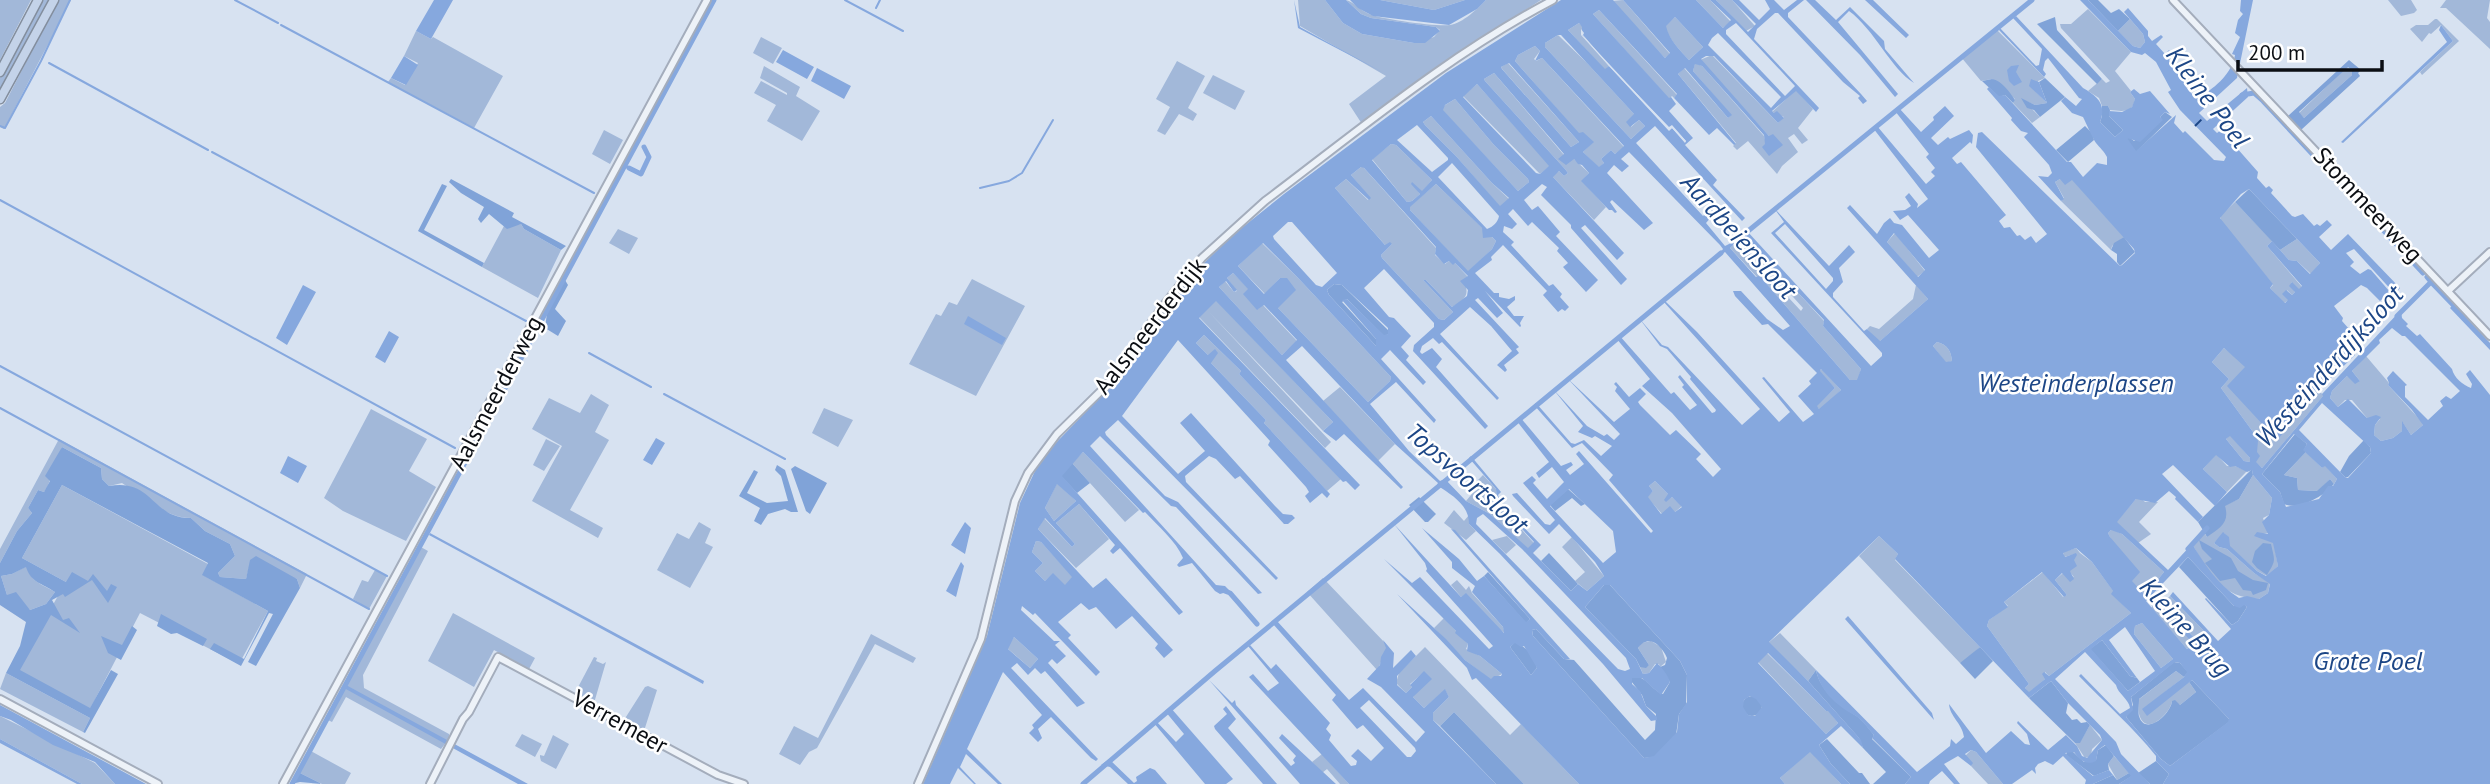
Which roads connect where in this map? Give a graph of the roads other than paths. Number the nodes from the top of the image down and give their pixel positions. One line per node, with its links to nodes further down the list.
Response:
1 (38, 0): 6 (highway)
2 (54, 0): 7 (highway)
3 (707, 0): 13 (street, Aalsmeerderweg)
4 (1553, 0): 16 (street, Aalsmeerderdijk)
5 (2173, 0): 9 (street, Stommeerweg)
6 (1, 71)
7 (0, 99)
8 (2490, 252): 9 (street)
9 (2448, 291): 10 (street, Stommeerweg)
10 (2490, 336)
11 (0, 699): 12 (street)
12 (158, 784)
13 (283, 784)
14 (430, 784): 15 (street, Verremeer)
15 (744, 784)
16 (918, 784)

